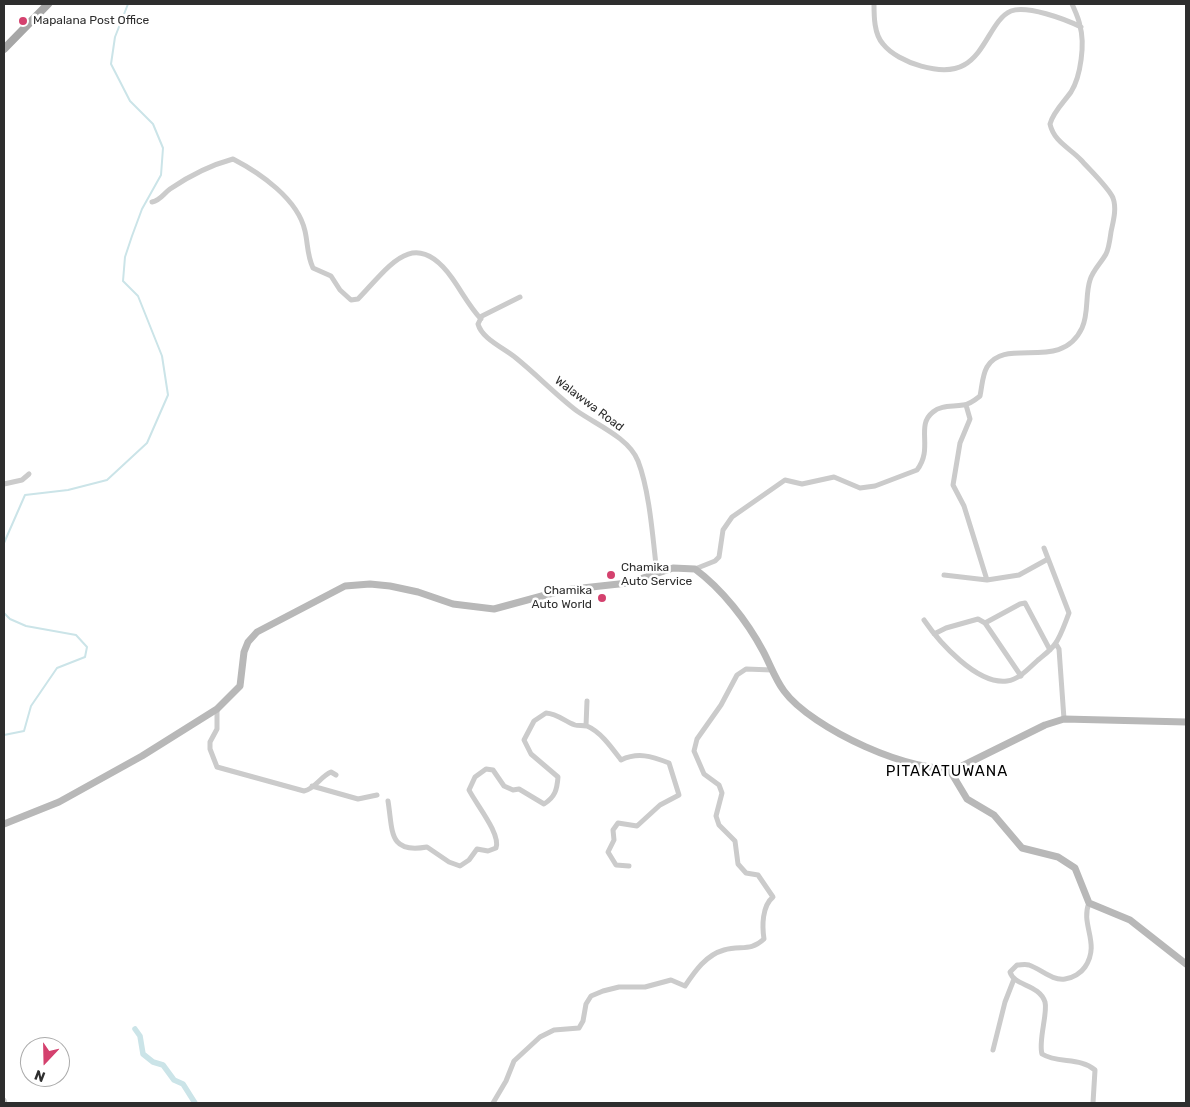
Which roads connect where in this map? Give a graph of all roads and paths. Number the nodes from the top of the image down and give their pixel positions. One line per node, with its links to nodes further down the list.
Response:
1 (48, 4): 5 (main road)
2 (874, 4): 4 (street)
3 (1072, 4): 4 (street)
4 (1081, 27): 9 (street)
5 (4, 49)
6 (152, 202): 8 (street)
7 (520, 297): 8 (street)
8 (481, 319): 15 (street, Walawwa Road)
9 (966, 405): 14 (street); 17 (street)
10 (29, 474): 11 (street)
11 (4, 484)
12 (1044, 548): 13 (street)
13 (1048, 559): 17 (street); 21 (street)
14 (695, 569): 15 (main road); 23 (main road)
15 (657, 574): 26 (main road)
16 (944, 575): 17 (street)
17 (987, 580)
18 (924, 620): 20 (street)
19 (985, 623): 20 (street); 22 (street); 24 (street)
20 (934, 634): 24 (street)
21 (1056, 644): 22 (street); 27 (street)
22 (1050, 650): 24 (street)
23 (772, 670): 30 (main road); 41 (street)
24 (1021, 676)
25 (587, 701): 29 (street)
26 (217, 709): 32 (street); 35 (main road)
27 (1064, 719): 28 (main road); 30 (main road)
28 (1186, 722)
29 (586, 726): 34 (street); 36 (street)
30 (949, 769): 37 (main road)
31 (336, 775): 32 (street)
32 (312, 786): 33 (street)
33 (377, 795)
34 (388, 801)
35 (4, 824)
36 (629, 866)
37 (1089, 903): 38 (main road); 39 (street)
38 (1186, 964)
39 (1014, 979): 40 (street); 42 (street)
40 (994, 1050)
41 (493, 1103)
42 (1093, 1103)

